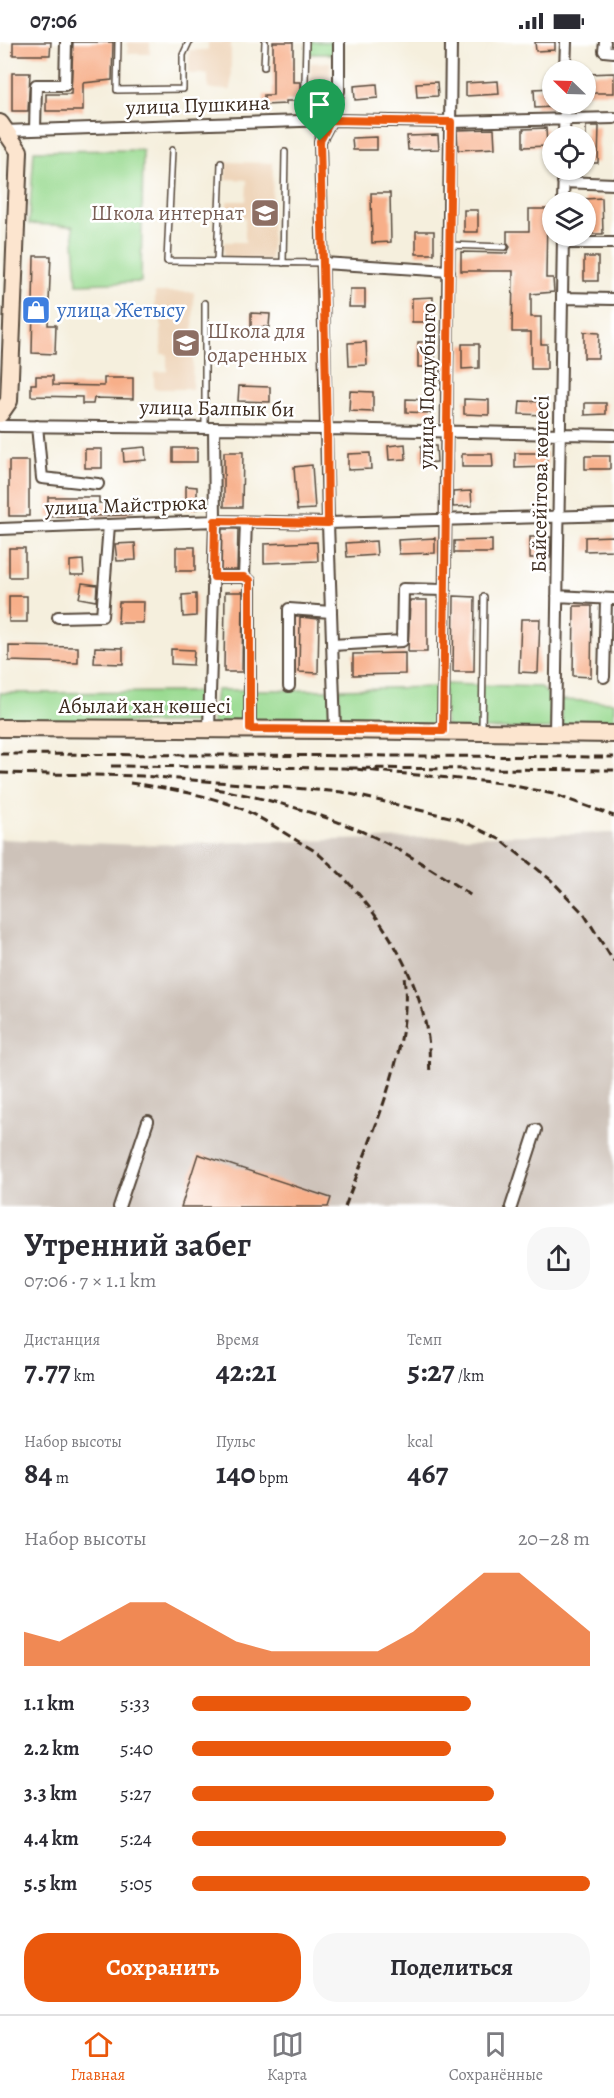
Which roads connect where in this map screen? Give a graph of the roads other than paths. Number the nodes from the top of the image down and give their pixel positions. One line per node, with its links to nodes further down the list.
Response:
1 (66, 42): 21 (street)
2 (118, 42): 3 (lane)
3 (189, 42)
4 (265, 42): 12 (lane)
5 (306, 42): 17 (lane)
6 (339, 42): 16 (street)
7 (451, 42): 18 (street, улица Поддубного)
8 (566, 42): 11 (street)
9 (605, 42): 10 (street)
10 (614, 51)
11 (565, 60)
12 (264, 67)
13 (564, 114): 15 (street)
14 (614, 118): 15 (street, улица Пушкина)
15 (564, 119): 18 (street, улица Пушкина); 19 (street)
16 (331, 120): 17 (street, улица Пушкина); 18 (street, улица Пушкина); 35 (street)
17 (304, 121): 21 (street, улица Пушкина)
18 (451, 122): 30 (street, улица Поддубного)
19 (564, 126)
20 (2, 128): 21 (street, улица Пушкина); 40 (main road)
21 (35, 130)
22 (172, 150): 33 (lane)
23 (285, 152): 34 (lane)
24 (221, 163): 33 (lane)
25 (563, 182): 26 (street); 27 (street)
26 (614, 184)
27 (563, 192)
28 (596, 242): 29 (street)
29 (614, 243)
30 (449, 245): 32 (lane); 36 (street, улица Поддубного)
31 (563, 246): 37 (street, Байсейітова көшесі)
32 (505, 247)
33 (218, 262): 34 (lane)
34 (283, 263): 35 (lane)
35 (323, 263): 36 (street); 44 (street)
36 (449, 271): 45 (street, улица Поддубного)
37 (562, 298): 38 (street); 46 (street, Байсейітова көшесі)
38 (614, 299)
39 (205, 303): 43 (lane)
40 (0, 414)
41 (0, 426): 42 (street, улица Балпык би)
42 (38, 426): 43 (street, улица Балпык би); 48 (street)
43 (210, 428): 44 (street, улица Балпык би); 52 (street)
44 (327, 429): 45 (street, улица Балпык би); 54 (street)
45 (446, 431): 46 (street, улица Балпык би); 51 (street, улица Поддубного)
46 (560, 434): 47 (street, улица Балпык би); 50 (street, Байсейітова көшесі)
47 (614, 435)
48 (98, 484)
49 (614, 515): 50 (street, улица Майстрюка)
50 (558, 516): 51 (street, улица Майстрюка); 60 (street, Байсейітова көшесі)
51 (445, 519): 54 (street, улица Майстрюка); 59 (street, улица Поддубного)
52 (215, 521): 53 (street, улица Майстрюка); 55 (street, улица Майстрюка); 57 (street)
53 (246, 522): 54 (street, улица Майстрюка); 58 (street)
54 (328, 523): 63 (street)
55 (109, 525): 56 (street, улица Майстрюка); 64 (street)
56 (0, 529)
57 (214, 577): 58 (street); 69 (street)
58 (244, 577): 70 (street)
59 (444, 590): 65 (street); 72 (street, улица Поддубного)
60 (557, 596): 62 (street); 74 (street, Байсейітова көшесі)
61 (484, 597): 73 (lane)
62 (610, 599): 66 (street)
63 (331, 612): 65 (street); 67 (street)
64 (58, 617)
65 (332, 645): 71 (street)
66 (604, 677)
67 (289, 686)
68 (0, 728): 69 (main road, Абылай хан көшесі)
69 (209, 729): 70 (main road, Абылай хан көшесі)
70 (250, 729): 71 (main road, Абылай хан көшесі)
71 (335, 730): 72 (main road, Абылай хан көшесі)
72 (443, 731): 73 (main road, Абылай хан көшесі)
73 (482, 732): 74 (main road, Абылай хан көшесі)
74 (555, 733): 75 (main road, Абылай хан көшесі)
75 (614, 734)
76 (148, 1121): 78 (street)
77 (536, 1130): 79 (street)
78 (119, 1207)
79 (511, 1207)

